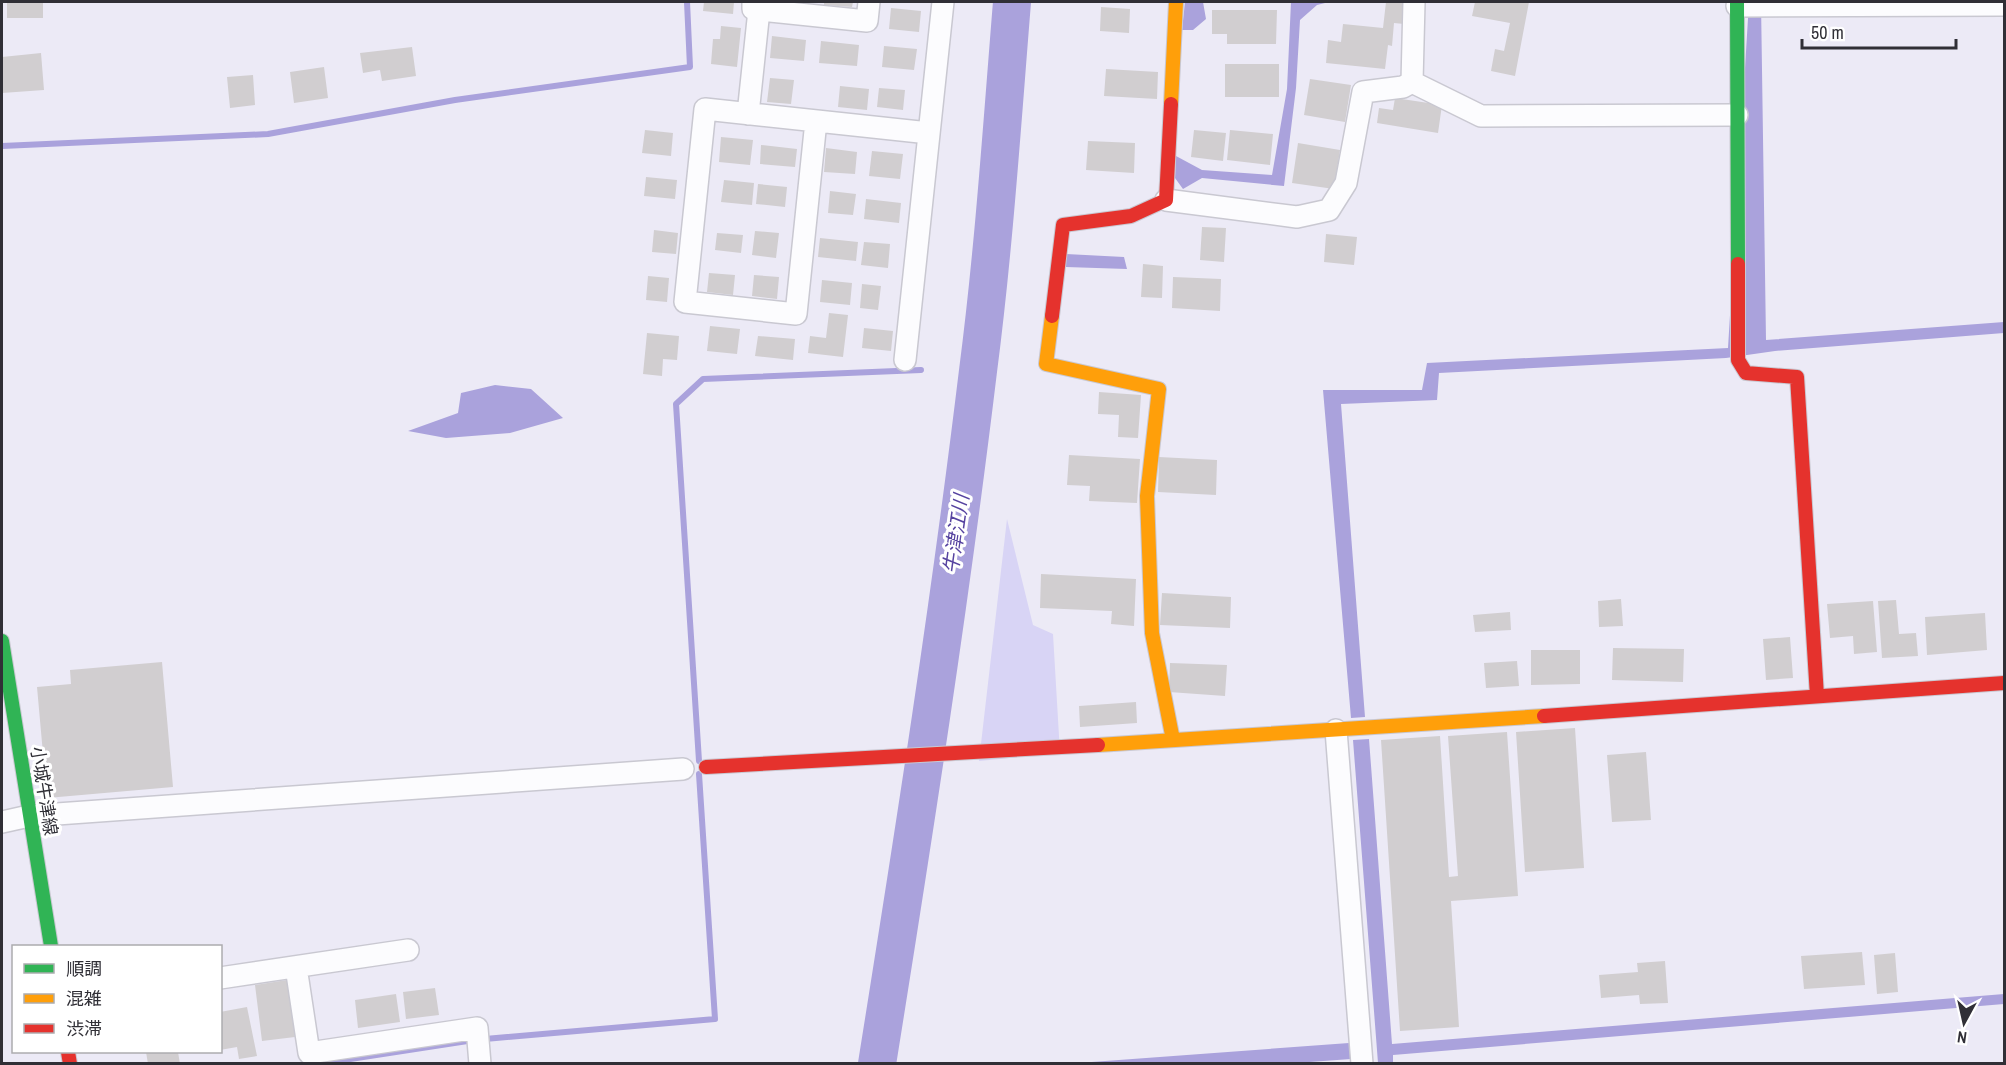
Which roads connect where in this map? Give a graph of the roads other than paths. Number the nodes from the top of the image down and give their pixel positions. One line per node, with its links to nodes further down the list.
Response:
1 (869, 2): 7 (street)
2 (943, 2): 12 (street)
3 (1176, 2): 13 (street)
4 (1414, 2): 8 (street)
5 (1737, 4): 6 (street); 10 (street)
6 (2004, 5)
7 (756, 6): 9 (street)
8 (1412, 82): 10 (street); 13 (street)
9 (748, 114): 11 (street); 11 (street)
10 (1737, 115): 17 (street)
11 (816, 121): 12 (street)
12 (929, 133): 14 (street)
13 (1166, 200): 19 (street)
14 (905, 360)
15 (2, 641): 22 (street, 小城牛津線)
16 (2004, 689): 17 (street)
17 (1817, 696): 18 (street)
18 (1336, 730): 19 (street); 30 (street)
19 (1173, 740): 20 (street)
20 (706, 767)
21 (682, 769): 22 (street)
22 (29, 816): 23 (street); 24 (street, 小城牛津線)
23 (2, 822)
24 (51, 945)
25 (408, 950): 26 (street)
26 (296, 967): 27 (street); 29 (street)
27 (222, 978)
28 (480, 1057): 29 (street)
29 (309, 1058)
30 (1362, 1064)

